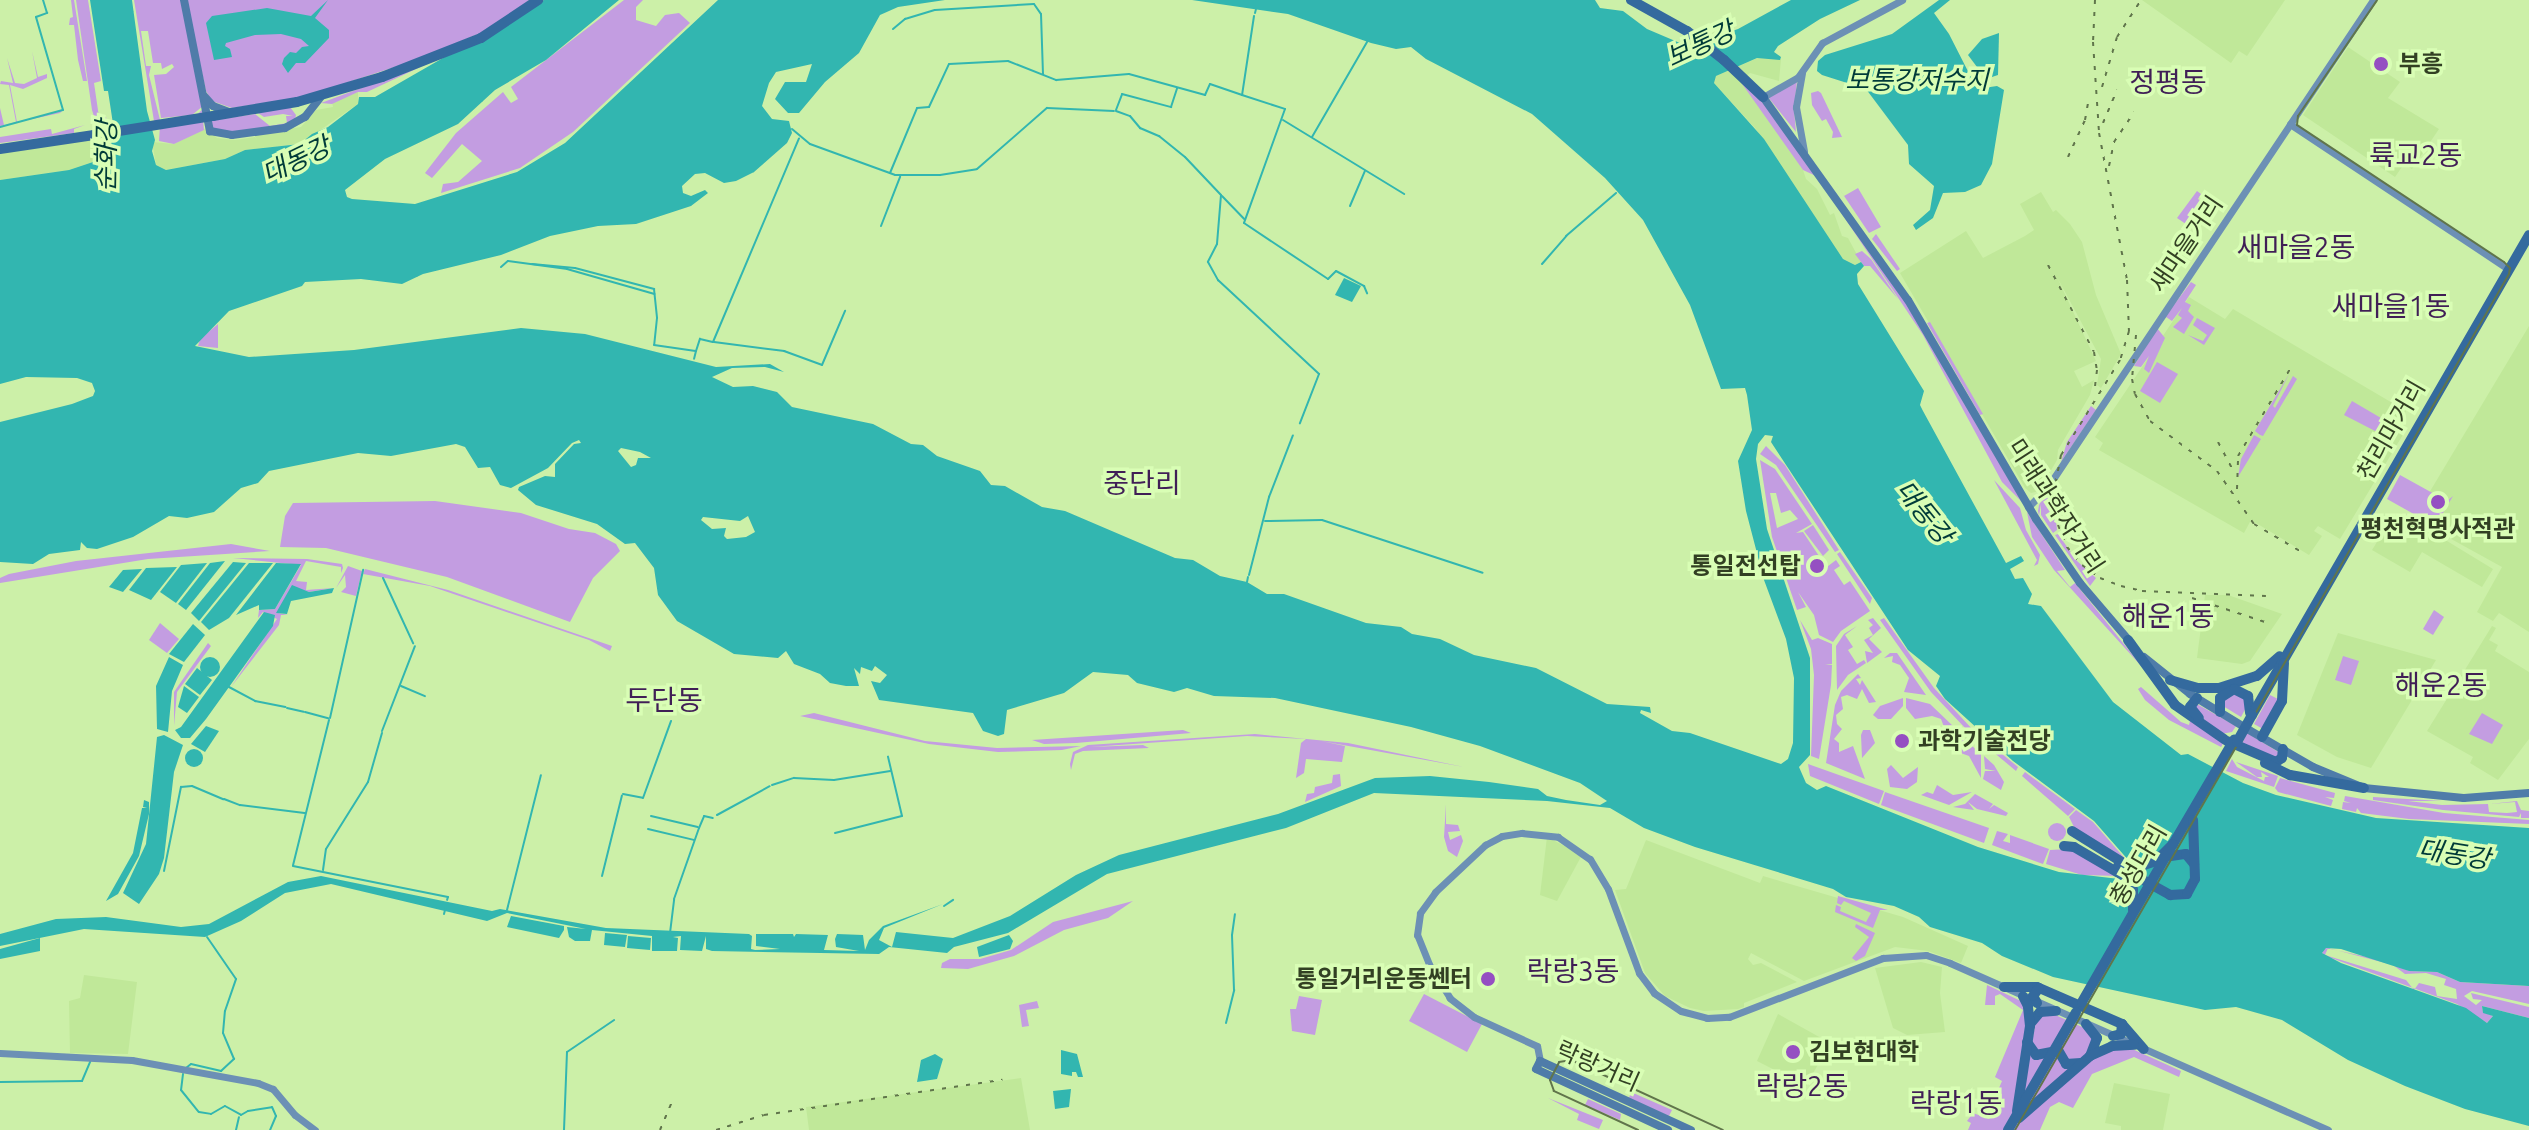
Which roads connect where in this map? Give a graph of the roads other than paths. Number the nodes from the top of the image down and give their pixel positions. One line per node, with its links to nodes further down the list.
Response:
1 (184, 0): 7 (main road)
2 (538, 0): 8 (highway)
3 (1631, 0): 9 (highway)
4 (1902, 0): 6 (main road)
5 (2373, 0): 13 (main road, 새마을거리)
6 (1804, 69): 9 (main road); 15 (main road)
7 (202, 90): 11 (main road); 12 (main road)
8 (322, 95): 10 (highway); 12 (main road)
9 (1763, 97): 15 (main road, 미래과학자거리)
10 (280, 106): 11 (highway); 12 (main road)
11 (238, 113): 14 (highway, bridge)
12 (296, 124)
13 (2290, 124): 17 (main road); 18 (main road, 새마을거리)
14 (0, 149)
15 (1805, 154): 18 (main road, 미래과학자거리)
16 (2529, 235): 17 (highway, 천리마거리)
17 (2508, 269): 20 (highway, 천리마거리)
18 (2028, 507): 19 (main road, 미래과학자거리)
19 (2128, 640): 21 (main road, 미래과학자거리); 28 (highway)
20 (2290, 646): 21 (highway); 22 (highway, 천리마거리); 24 (highway); 26 (highway, 천리마거리)
21 (2170, 680): 23 (main road, 미래과학자거리)
22 (2264, 695): 24 (highway); 26 (highway, 천리마거리)
23 (2197, 698): 25 (main road, 미래과학자거리); 28 (highway)
24 (2281, 706): 27 (highway)
25 (2220, 712): 26 (highway); 27 (main road, 미래과학자거리)
26 (2251, 714): 28 (highway, bridge)
27 (2262, 737): 29 (main road, 미래과학자거리)
28 (2232, 744): 30 (highway); 33 (highway, 충성다리); 35 (highway, 충성다리)
29 (2283, 749): 30 (highway); 31 (main road, 미래과학자거리)
30 (2246, 752): 31 (highway)
31 (2364, 788): 32 (main road, 미래과학자거리)
32 (2529, 793)
33 (2193, 820): 37 (highway, 충성다리); 38 (highway)
34 (2069, 839): 36 (highway)
35 (2173, 844): 36 (highway, bridge); 39 (highway, 충성다리, bridge)
36 (2088, 850): 38 (highway); 39 (highway, bridge)
37 (2171, 856): 38 (highway); 46 (highway, 충성다리, bridge)
38 (2195, 867)
39 (2130, 919): 46 (highway, 충성다리, bridge)
40 (1429, 964): 41 (main road); 42 (main road); 56 (main road)
41 (1431, 980)
42 (2004, 987): 43 (highway); 44 (main road)
43 (2039, 988): 45 (highway); 46 (highway)
44 (2023, 996): 45 (main road); 50 (highway)
45 (2037, 1003): 47 (main road)
46 (2080, 1008): 49 (highway); 54 (highway, bridge)
47 (2056, 1011): 48 (main road); 50 (highway)
48 (2086, 1024): 51 (main road); 57 (highway)
49 (2122, 1024): 51 (highway); 52 (highway)
50 (2030, 1026): 53 (highway)
51 (2113, 1036): 52 (main road)
52 (2139, 1047): 57 (highway); 63 (main road)
53 (2029, 1048): 54 (highway); 58 (highway)
54 (2055, 1051): 57 (highway); 58 (highway, bridge)
55 (0, 1053): 59 (main road)
56 (1540, 1061): 60 (main road, 락랑거리); 61 (main road, 락랑거리)
57 (2078, 1064): 58 (highway)
58 (2017, 1117): 62 (highway, bridge)
59 (315, 1130)
60 (1668, 1130)
61 (1691, 1130)
62 (2010, 1130)
63 (2328, 1130)

